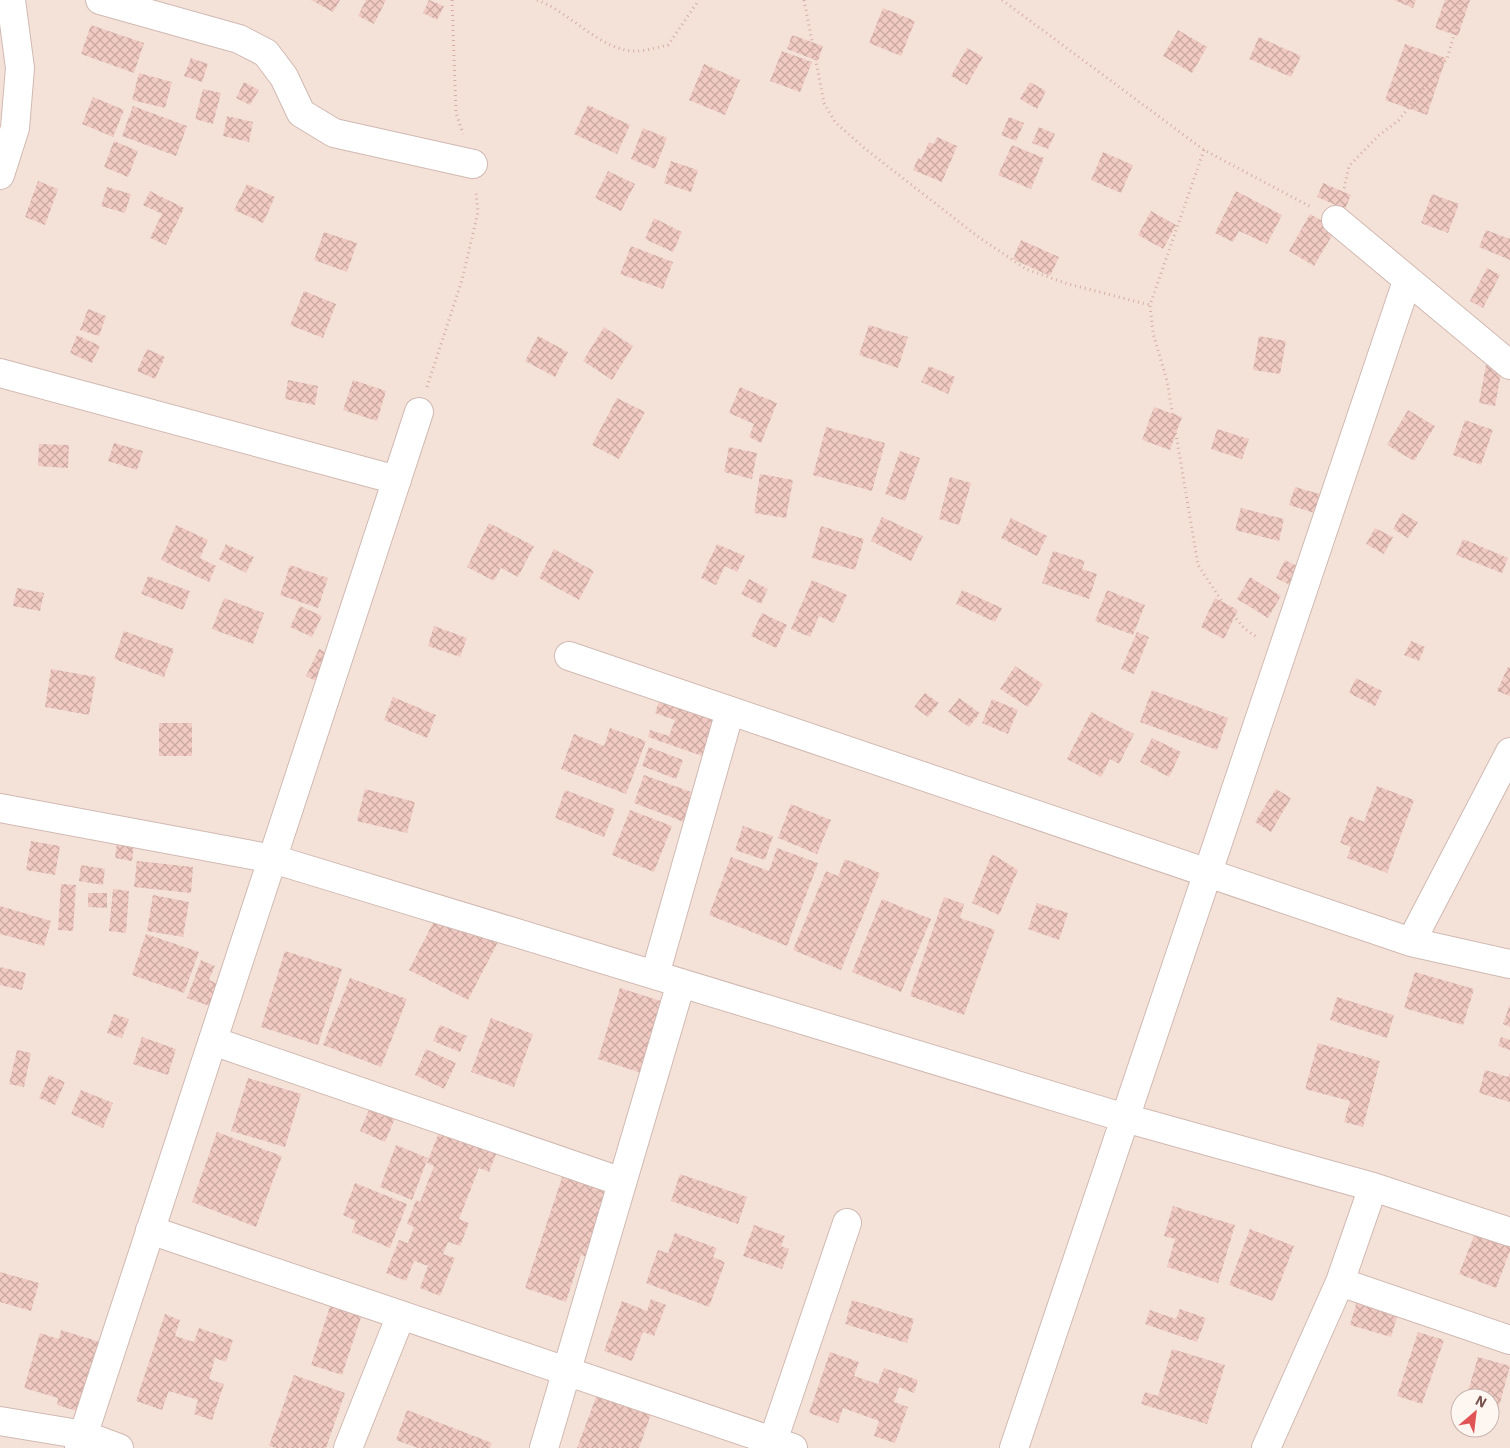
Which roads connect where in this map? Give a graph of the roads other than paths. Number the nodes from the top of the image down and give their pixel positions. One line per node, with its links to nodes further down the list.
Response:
1 (11, 0): 4 (street)
2 (100, 0): 3 (street)
3 (473, 164)
4 (0, 175)
5 (1336, 220): 6 (street)
6 (1407, 281): 7 (street); 16 (street)
7 (1510, 365)
8 (0, 373): 10 (street)
9 (419, 412): 10 (street)
10 (397, 480): 15 (street)
11 (568, 656): 12 (street)
12 (730, 711): 16 (street); 19 (street)
13 (1510, 752): 17 (street)
14 (0, 808): 15 (street)
15 (273, 858): 19 (street); 21 (street)
16 (1208, 873): 17 (street); 22 (street)
17 (1411, 942): 18 (street)
18 (1510, 964)
19 (655, 975): 20 (street)
20 (681, 983): 22 (street); 23 (street)
21 (213, 1041): 23 (street); 26 (street)
22 (1125, 1118): 24 (street); 38 (street)
23 (622, 1182): 31 (street)
24 (1373, 1187): 27 (street); 28 (street)
25 (847, 1223): 34 (street)
26 (150, 1230): 29 (street); 33 (street)
27 (1510, 1232)
28 (1340, 1282): 30 (street); 39 (street)
29 (401, 1315): 31 (street); 36 (street)
30 (1510, 1340)
31 (566, 1371): 34 (street); 37 (street)
32 (0, 1421): 33 (street)
33 (81, 1441): 35 (street)
34 (783, 1445)
35 (119, 1448)
36 (348, 1448)
37 (544, 1448)
38 (1014, 1448)
39 (1266, 1448)

